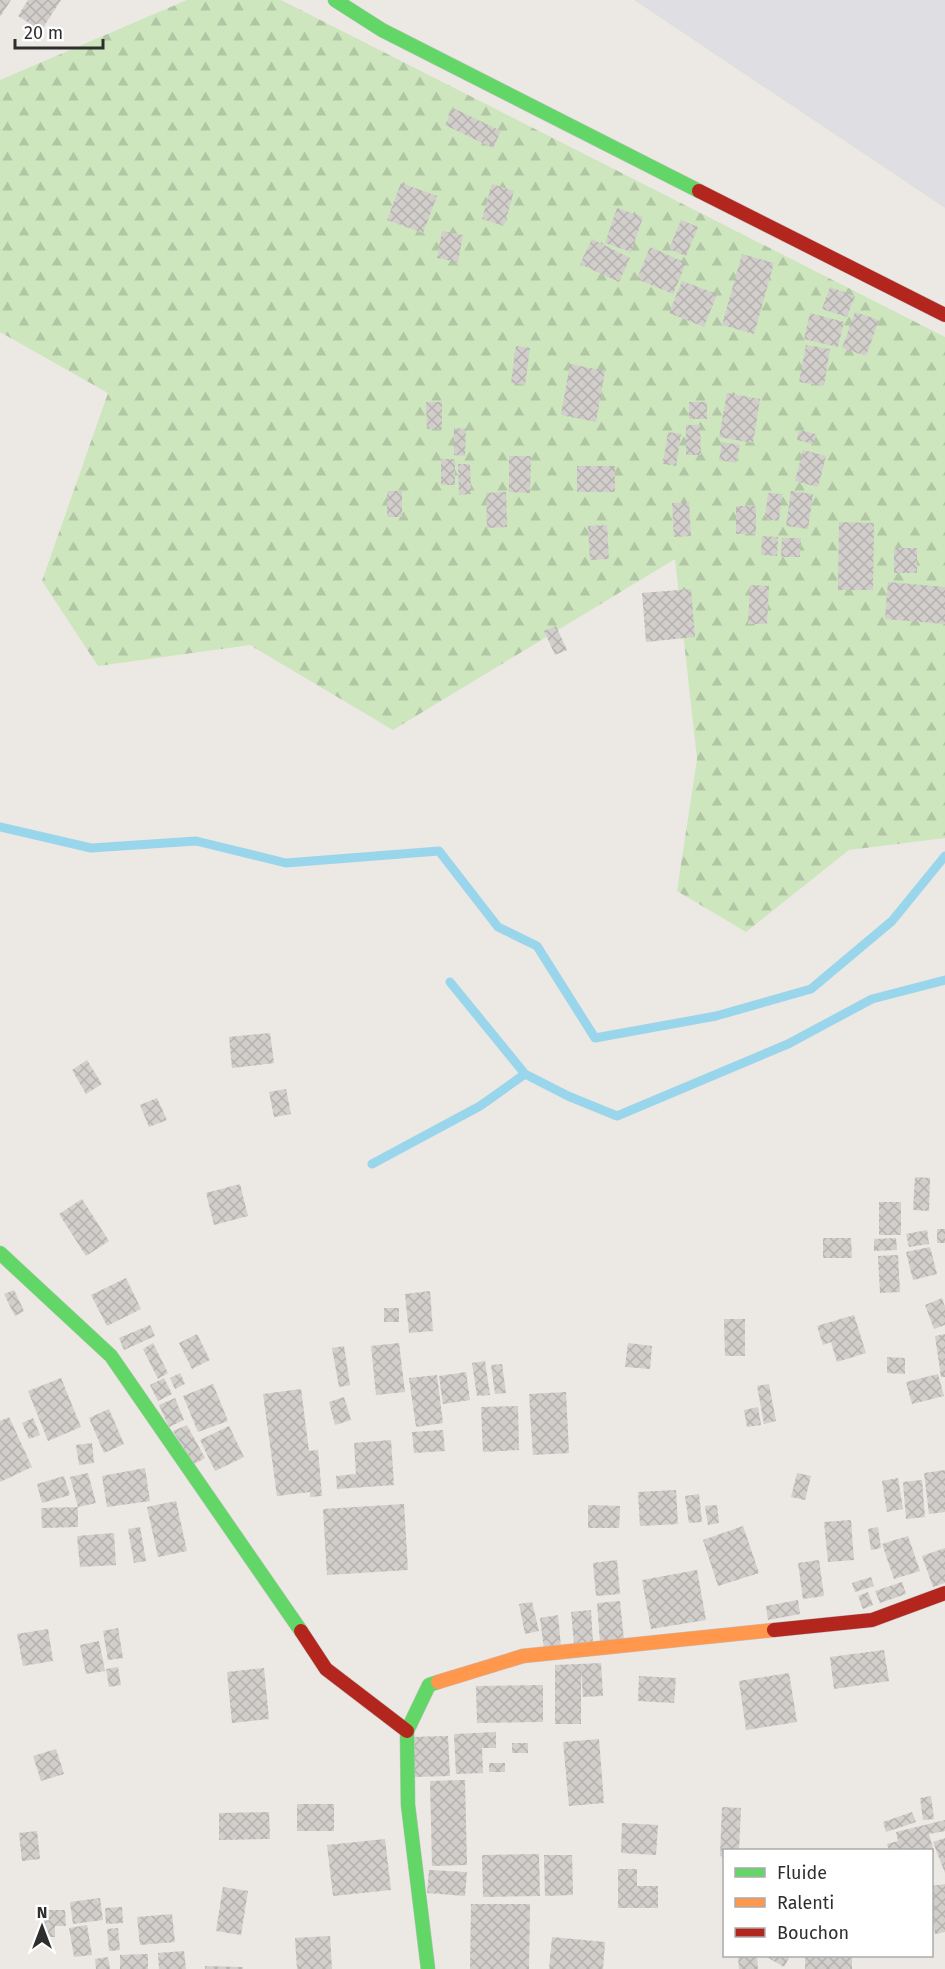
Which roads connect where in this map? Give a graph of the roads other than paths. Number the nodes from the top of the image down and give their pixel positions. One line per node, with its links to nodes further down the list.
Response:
1 (335, 0): 2 (street)
2 (945, 315)
3 (0, 1253): 5 (street)
4 (945, 1593): 5 (street)
5 (407, 1731): 6 (street)
6 (428, 1969)

